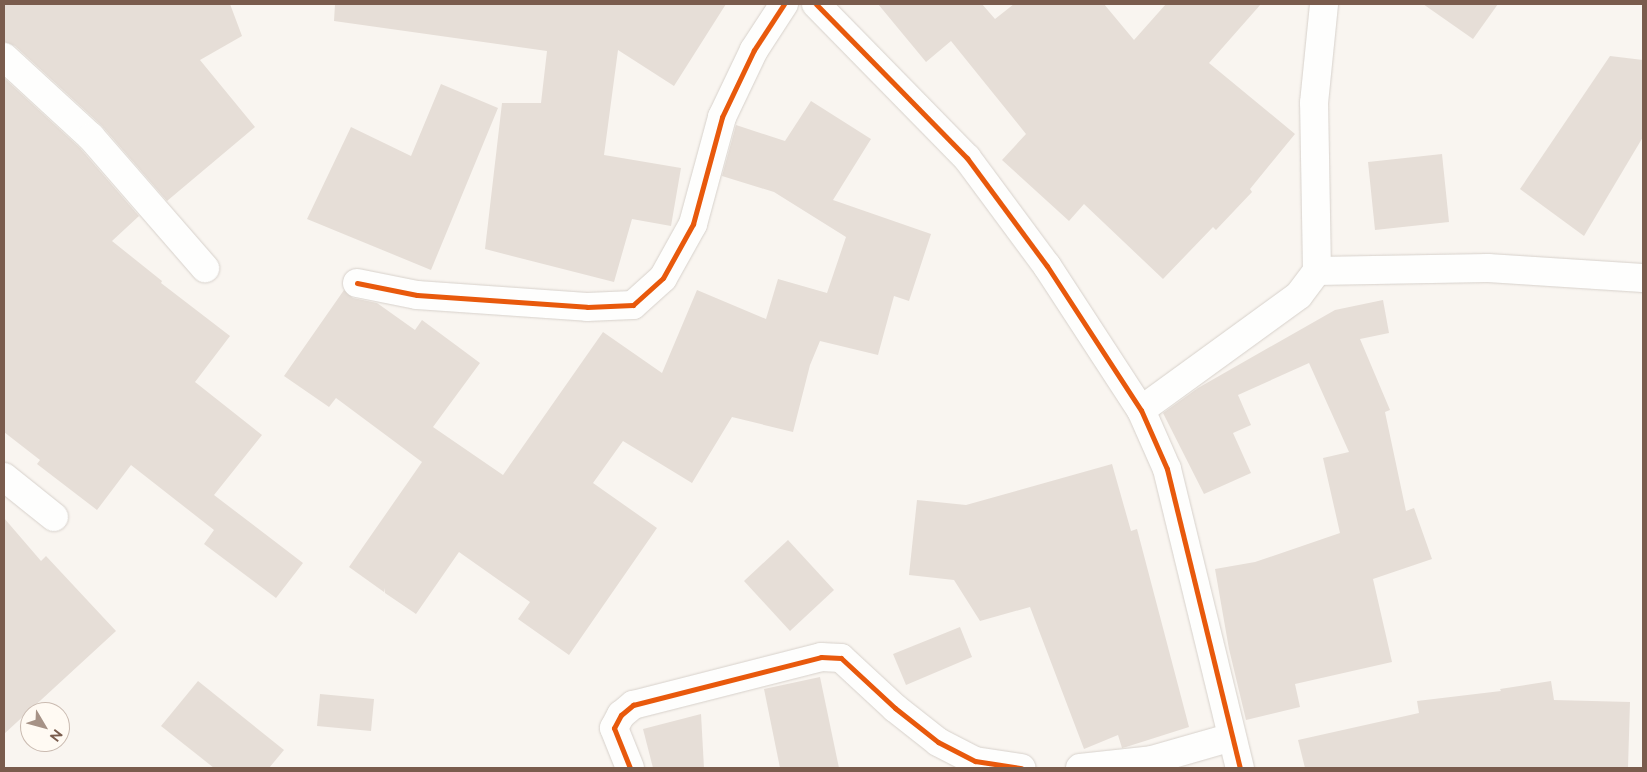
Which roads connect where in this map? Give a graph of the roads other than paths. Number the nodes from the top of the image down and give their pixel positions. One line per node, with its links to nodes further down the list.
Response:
1 (784, 4): 8 (street)
2 (816, 4): 9 (street)
3 (1324, 4): 6 (street)
4 (4, 57): 5 (street)
5 (204, 268)
6 (1317, 271): 7 (street); 9 (street)
7 (1643, 278)
8 (357, 283)
9 (1141, 410): 12 (street)
10 (4, 478): 11 (street)
11 (54, 517)
12 (1232, 737): 15 (street); 16 (street)
13 (630, 768): 14 (street)
14 (1021, 768)
15 (1080, 768)
16 (1240, 768)

